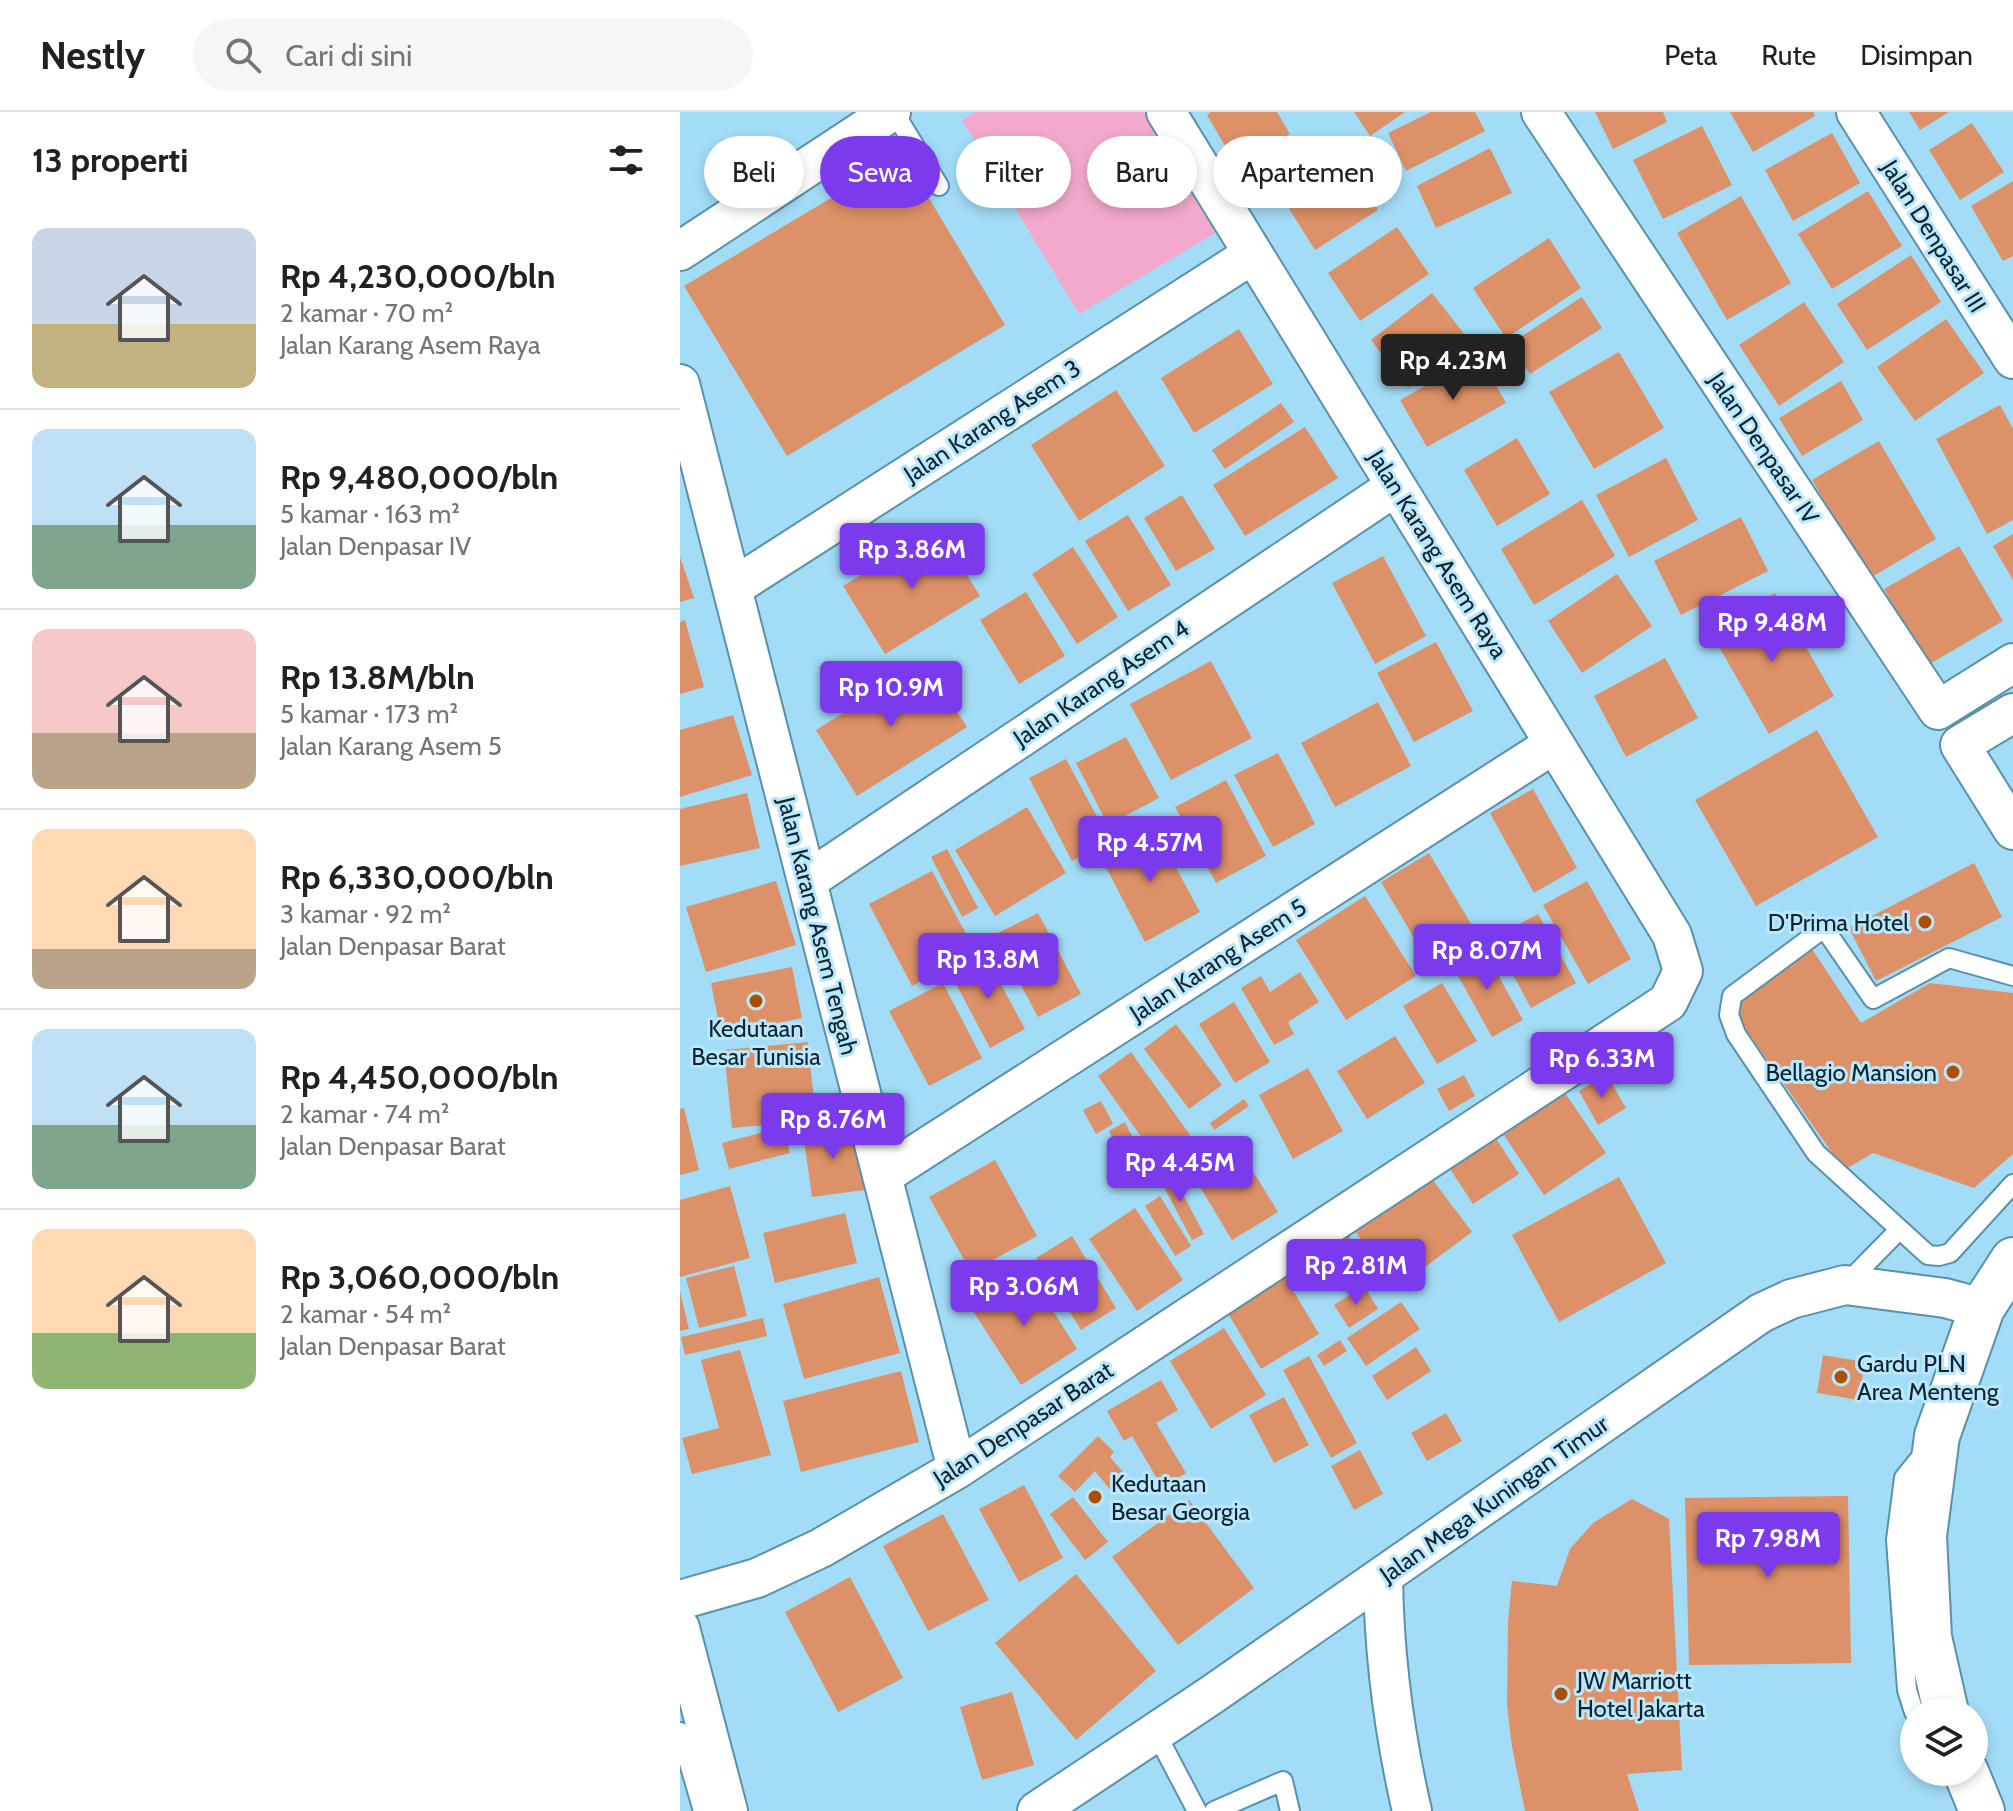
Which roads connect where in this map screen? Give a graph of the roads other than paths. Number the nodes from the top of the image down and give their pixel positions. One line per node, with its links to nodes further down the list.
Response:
1 (892, 112): 5 (lane); 6 (street)
2 (1166, 112): 7 (street, Jalan Karang Asem Raya)
3 (1541, 112): 12 (street, Jalan Denpasar IV)
4 (1856, 112): 8 (street, Jalan Denpasar III)
5 (907, 136)
6 (680, 251)
7 (1253, 254): 10 (street, Jalan Karang Asem Raya); 11 (street, Jalan Karang Asem 3)
8 (2013, 359)
9 (680, 384): 11 (street, Jalan Karang Asem Tengah)
10 (1396, 486): 14 (street, Jalan Karang Asem Raya); 16 (street, Jalan Karang Asem 4)
11 (732, 588): 16 (street, Jalan Karang Asem Tengah)
12 (2013, 663)
13 (2013, 713): 15 (street)
14 (1554, 744): 18 (street, Jalan Karang Asem Raya); 19 (street, Jalan Karang Asem 5)
15 (2013, 830)
16 (807, 881): 19 (street, Jalan Karang Asem Tengah)
17 (2013, 976): 21 (lane)
18 (1668, 1002): 26 (street, Jalan Denpasar Barat)
19 (882, 1176): 26 (street, Jalan Karang Asem Tengah)
20 (2013, 1184): 21 (lane)
21 (1899, 1230): 23 (lane)
22 (2013, 1260): 24 (main road)
23 (1845, 1285): 24 (street, Jalan Mega Kuningan Timur); 27 (street, Jalan Mega Kuningan Timur)
24 (1982, 1308): 25 (main road)
25 (1937, 1436): 30 (lane); 31 (main road)
26 (957, 1469): 28 (street, Jalan Denpasar Barat)
27 (1383, 1577): 33 (street, Jalan Mega Kuningan Timur); 41 (street)
28 (680, 1600)
29 (680, 1628): 37 (street)
30 (1910, 1698)
31 (1943, 1698)
32 (680, 1732): 36 (lane)
33 (1156, 1733): 35 (street, Jalan Mega Kuningan Timur); 38 (lane)
34 (1972, 1786): 42 (main road)
35 (1043, 1810)
36 (703, 1811)
37 (728, 1811)
38 (1197, 1811)
39 (1214, 1811): 40 (lane)
40 (1290, 1811)
41 (1412, 1811)
42 (1982, 1811)

